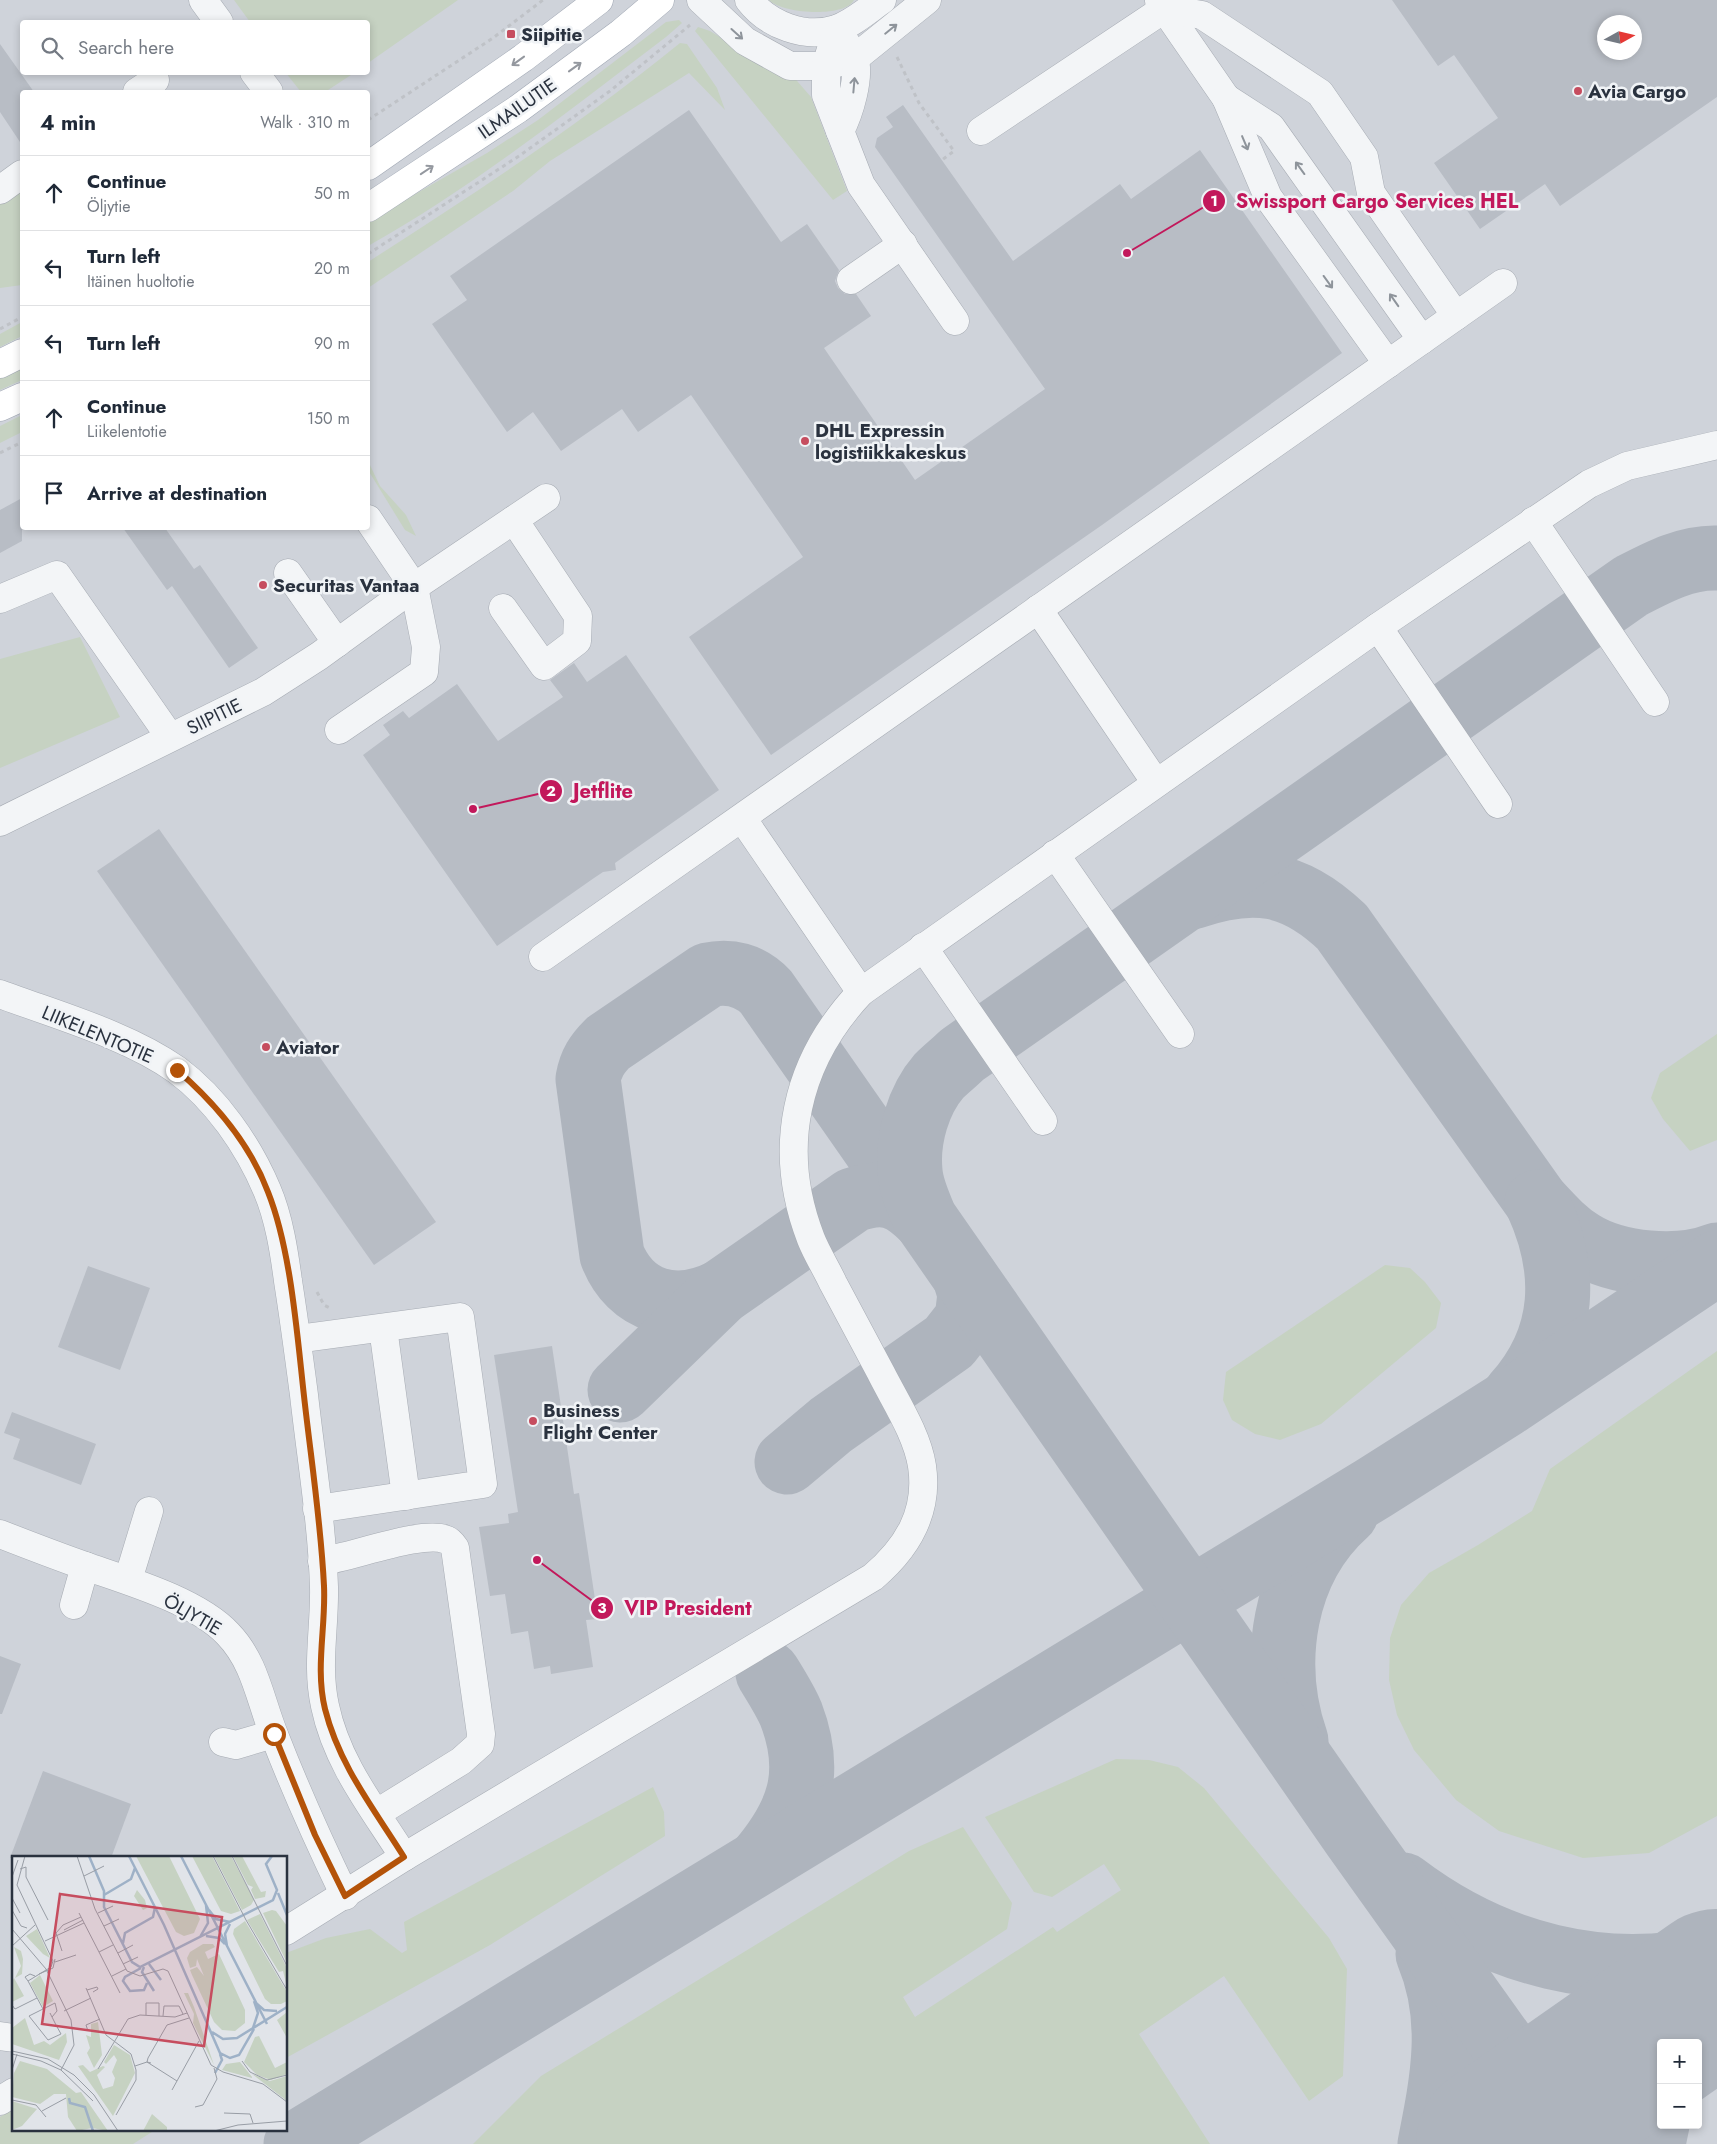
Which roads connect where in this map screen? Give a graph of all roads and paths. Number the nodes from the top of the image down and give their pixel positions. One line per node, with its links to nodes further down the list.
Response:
1 (203, 0): 12 (street)
2 (535, 0): 11 (path)
3 (543, 0): 11 (path)
4 (599, 0): 24 (main road, ILMAILUTIE, one-way to 24)
5 (660, 0): 25 (main road, ILMAILUTIE, one-way to 5)
6 (749, 0): 13 (street)
7 (882, 0): 13 (street)
8 (927, 0): 15 (street, one-way to 8)
9 (705, 4): 16 (street, one-way to 16); 27 (path)
10 (1161, 4): 19 (street); 22 (street); 30 (street)
11 (535, 6): 20 (path)
12 (218, 20)
13 (837, 29): 15 (street); 16 (street)
14 (894, 49): 23 (path)
15 (855, 58): 16 (street); 21 (street, one-way to 15)
16 (826, 66): 21 (street)
17 (256, 75): 18 (street)
18 (267, 90)
19 (1226, 98): 34 (street, one-way to 19); 37 (street, one-way to 37)
20 (370, 119)
21 (840, 131): 26 (street)
22 (981, 131)
23 (942, 160)
24 (370, 165)
25 (370, 207)
26 (903, 244): 28 (street); 32 (street)
27 (370, 253)
28 (852, 280)
29 (1503, 283): 30 (street)
30 (1456, 316): 34 (street)
31 (20, 318): 33 (path)
32 (955, 321)
33 (0, 329)
34 (1422, 340): 37 (street)
35 (20, 354): 36 (main road)
36 (0, 364)
37 (1388, 364): 51 (street)
38 (20, 398): 39 (main road)
39 (0, 408)
40 (20, 443): 42 (path)
41 (1717, 445): 45 (street)
42 (0, 454)
43 (546, 498): 44 (street, SIIPITIE)
44 (514, 520): 48 (street, SIIPITIE); 50 (street)
45 (1533, 521): 52 (street); 54 (street)
46 (370, 522): 48 (street)
47 (288, 573): 53 (street)
48 (414, 587): 53 (street, SIIPITIE); 55 (street)
49 (0, 599): 56 (street)
50 (503, 608)
51 (1038, 609): 57 (street); 59 (street)
52 (1378, 627): 57 (street); 58 (street)
53 (338, 643): 56 (street, SIIPITIE)
54 (1655, 702)
55 (339, 730)
56 (170, 737): 60 (street, SIIPITIE)
57 (1156, 783): 61 (street)
58 (1498, 804)
59 (742, 818): 63 (street); 64 (street)
60 (0, 822)
61 (1055, 854): 62 (street); 66 (street)
62 (923, 947): 64 (street); 67 (street)
63 (543, 957)
64 (861, 992): 81 (street)
65 (0, 994): 69 (street, LIIKELENTOTIE)
66 (1180, 1034)
67 (1043, 1121)
68 (383, 1328): 69 (street); 70 (street); 70 (street)
69 (298, 1339): 71 (street, LIIKELENTOTIE)
70 (406, 1496): 71 (street)
71 (317, 1509): 74 (street, LIIKELENTOTIE)
72 (149, 1511): 76 (street)
73 (0, 1534): 75 (street, ÖLJYTIE)
74 (322, 1561): 80 (street, LIIKELENTOTIE); 80 (street)
75 (85, 1566): 76 (street, ÖLJYTIE); 77 (street)
76 (128, 1580): 78 (street, ÖLJYTIE)
77 (74, 1605)
78 (274, 1734): 79 (street); 82 (street, ÖLJYTIE)
79 (223, 1742)
80 (377, 1813): 81 (street, LIIKELENTOTIE)
81 (404, 1857): 82 (street)
82 (345, 1896): 83 (street)
83 (288, 1930)
84 (12, 2093): 85 (street)
85 (0, 2101)

